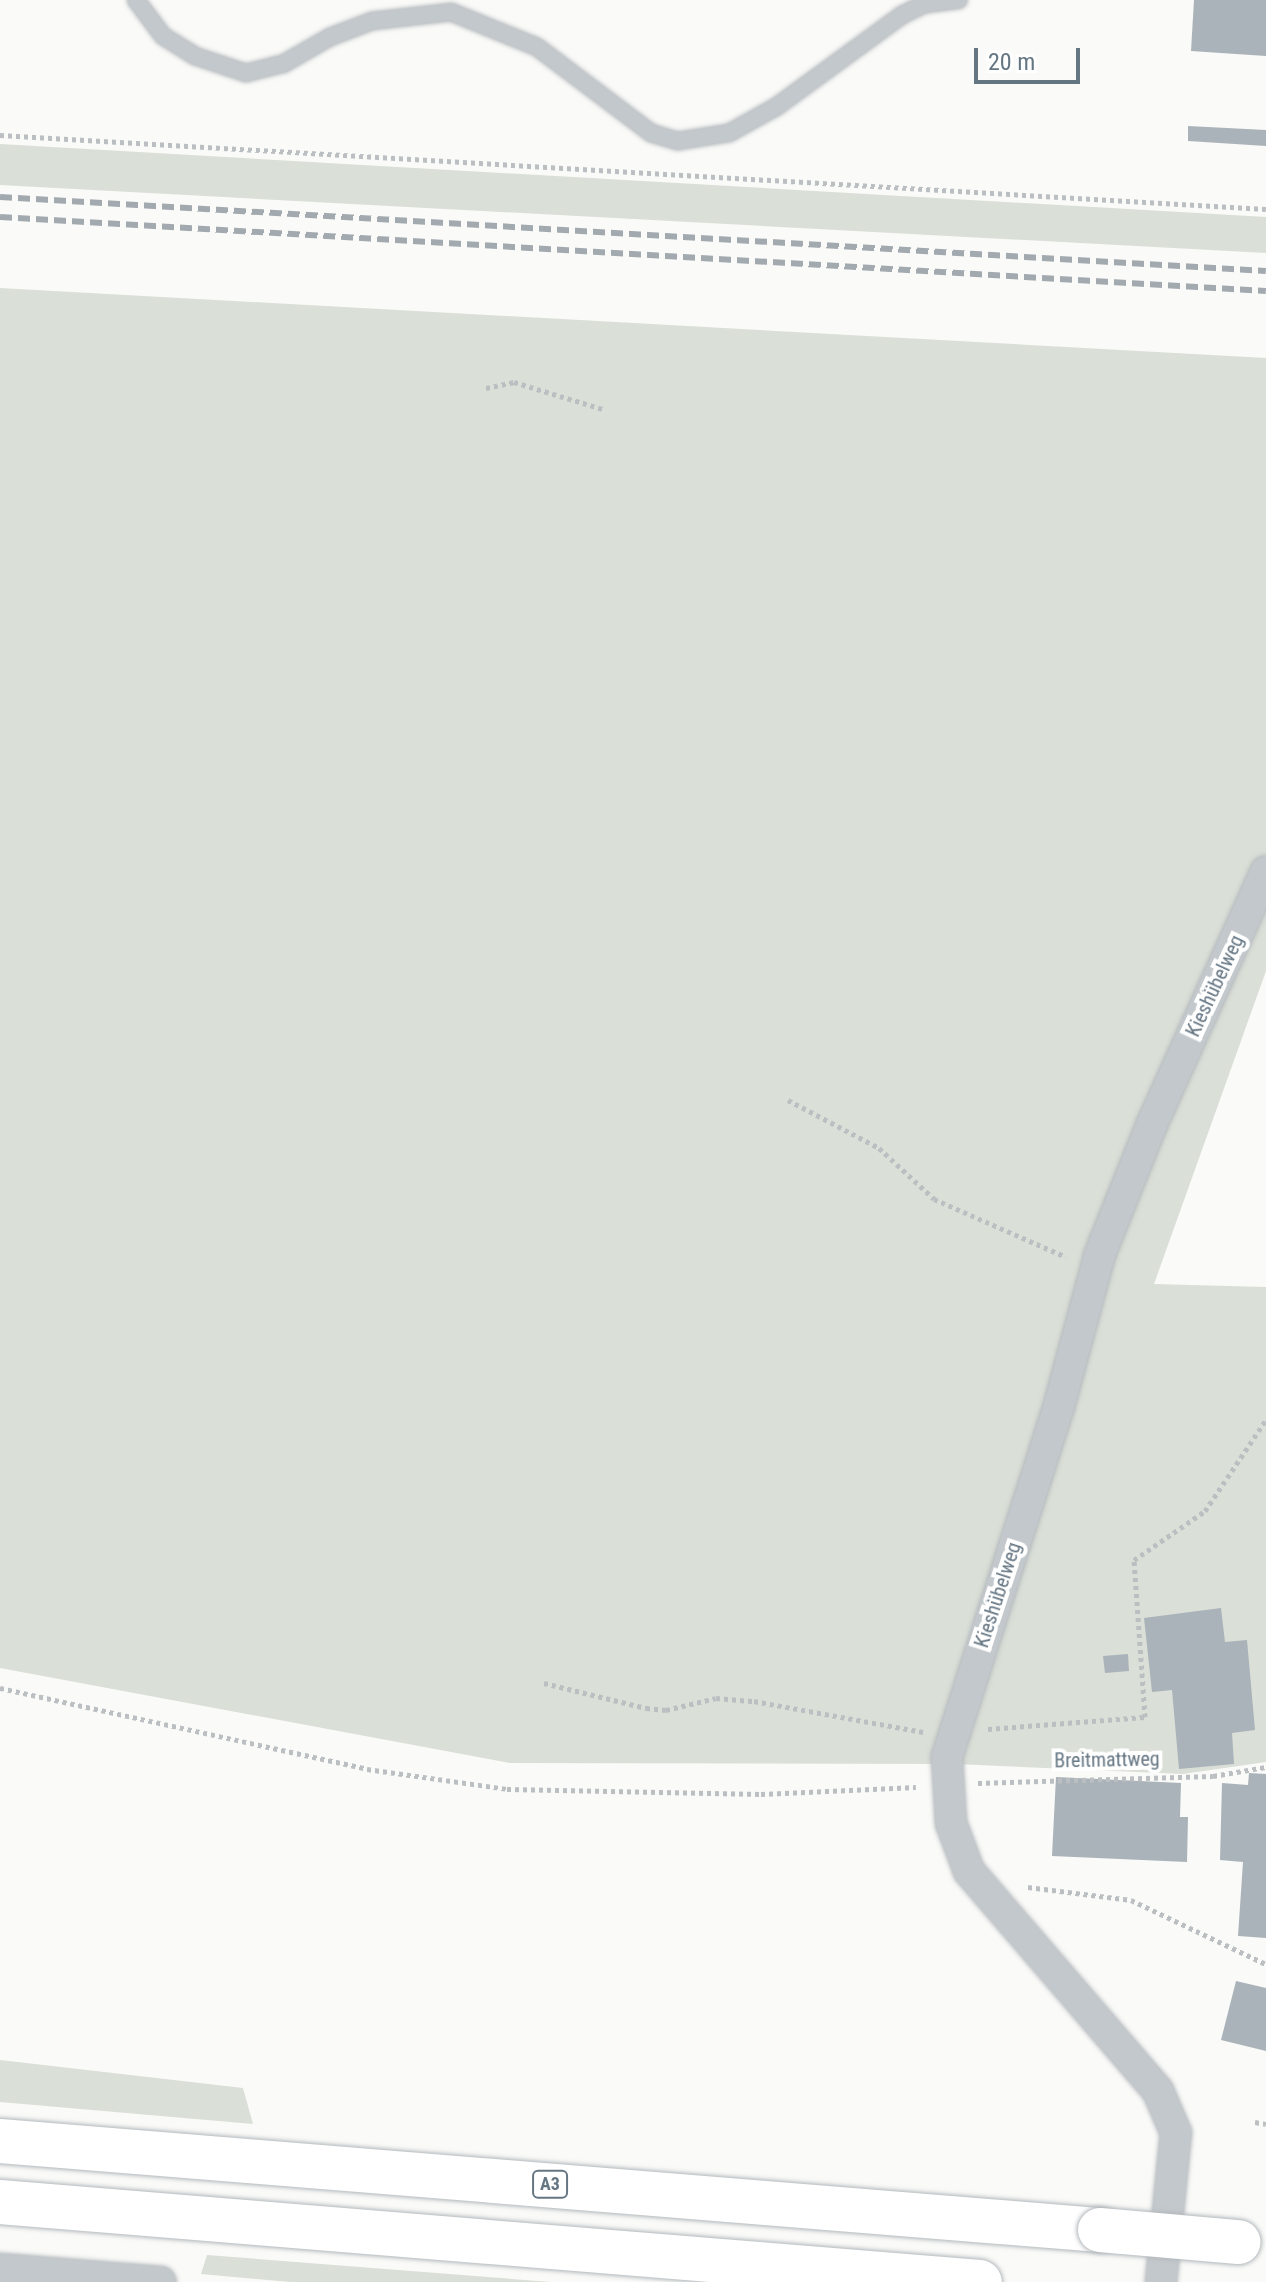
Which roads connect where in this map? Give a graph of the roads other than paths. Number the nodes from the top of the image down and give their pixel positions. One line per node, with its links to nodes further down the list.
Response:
1 (136, 0): 2 (lane)
2 (959, 0)
3 (1266, 872): 10 (street, Kieshübelweg)
4 (0, 2141): 6 (highway, A3, bridge)
5 (0, 2202): 9 (highway)
6 (1252, 2243)
7 (0, 2269): 8 (street)
8 (160, 2282)
9 (980, 2282)
10 (1161, 2282)

